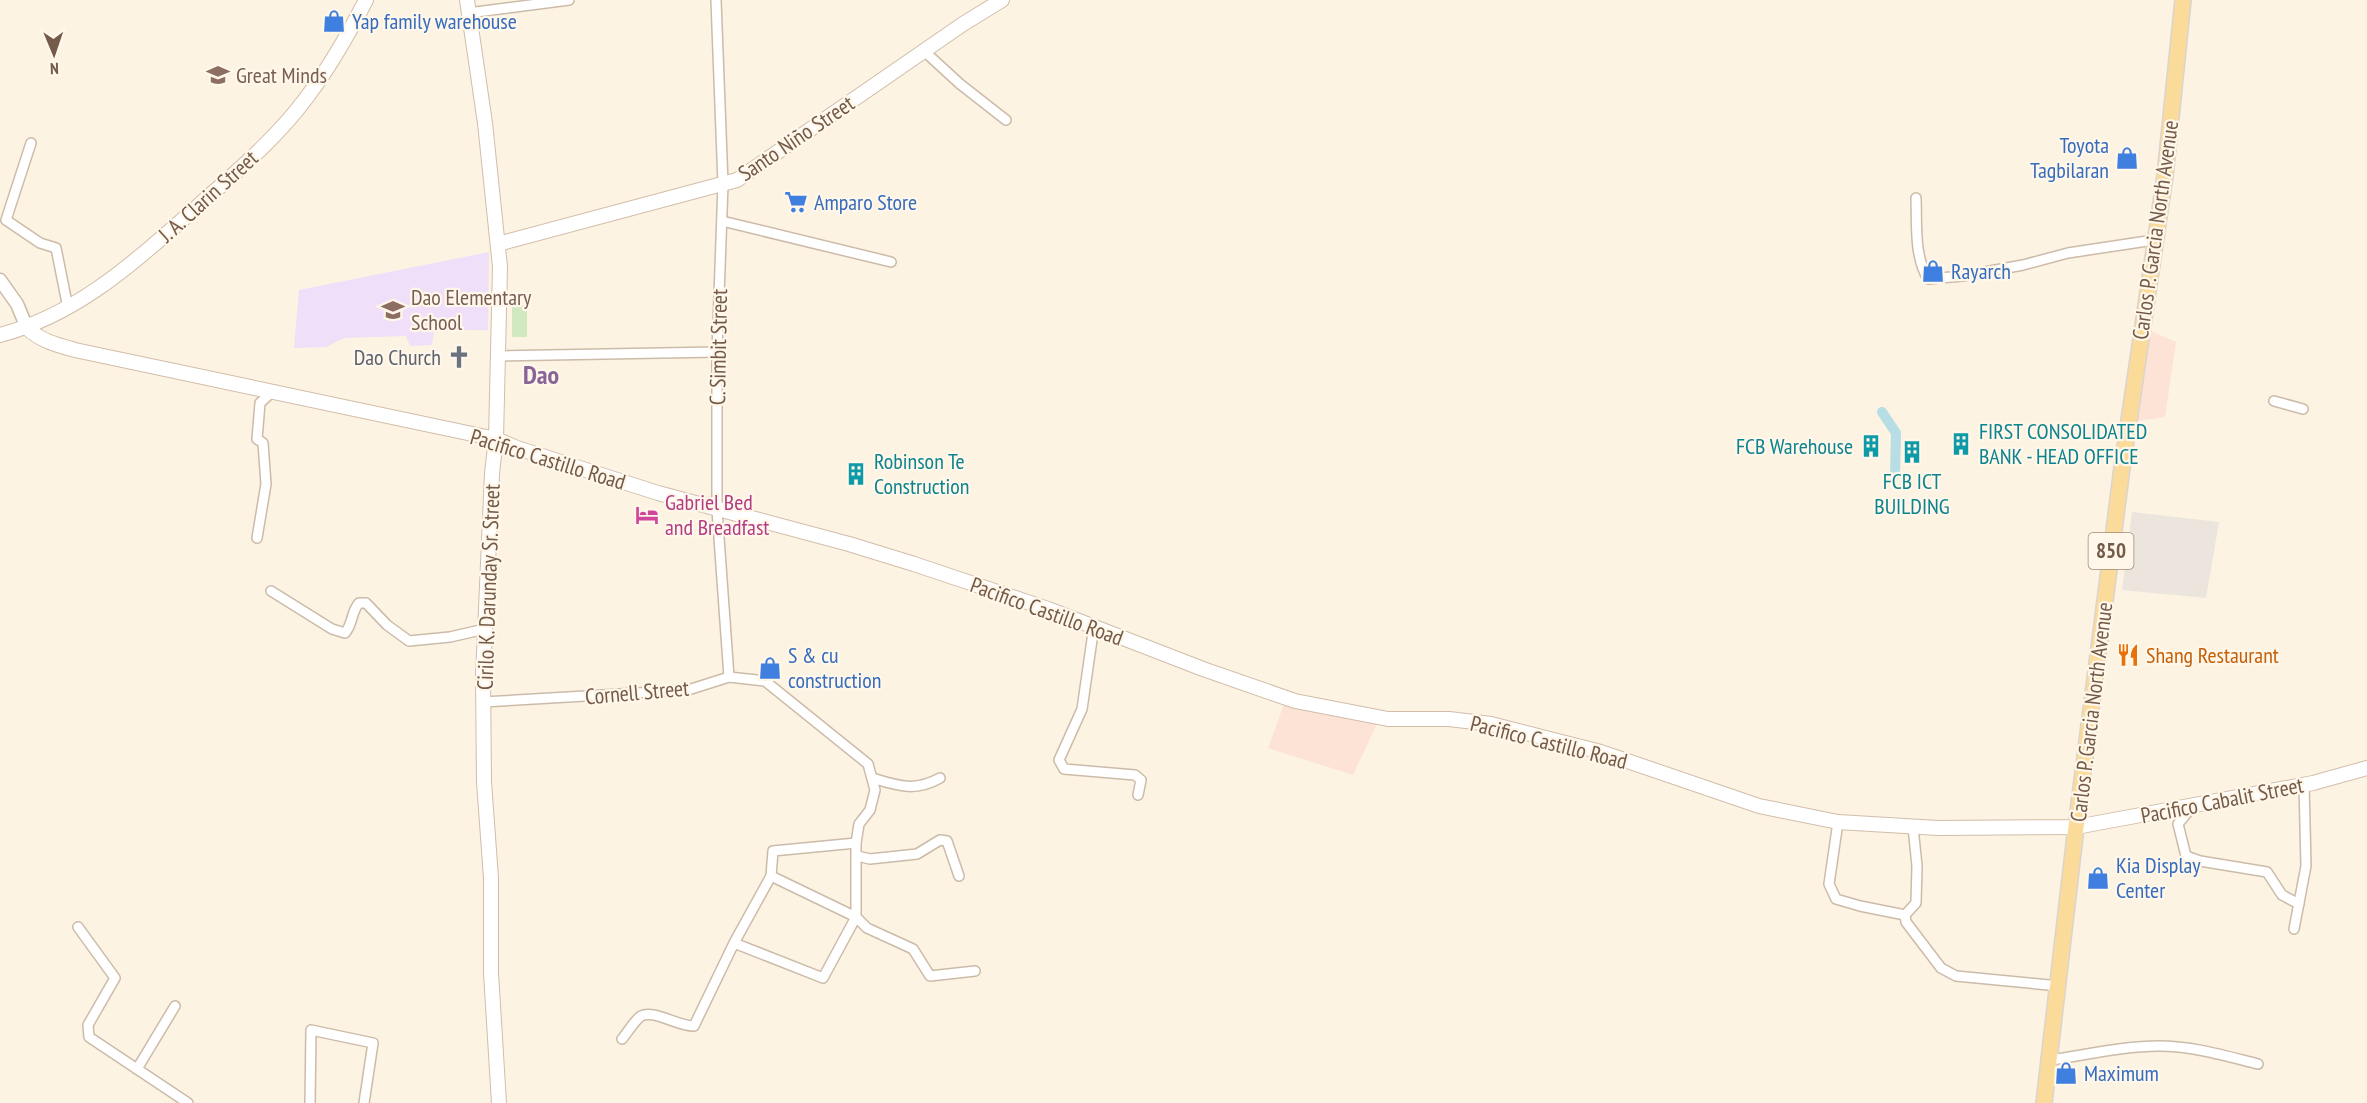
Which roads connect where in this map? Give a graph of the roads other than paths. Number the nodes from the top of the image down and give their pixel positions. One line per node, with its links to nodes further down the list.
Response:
1 (366, 0): 17 (main road, J. A. Clarin Street)
2 (569, 0): 6 (street)
3 (716, 0): 10 (street, C. Simbit Street)
4 (1002, 0): 7 (main road, Santo Niño Street)
5 (2183, 0): 13 (main road, Carlos P. Garcia North Avenue / 850)
6 (467, 6): 14 (main road, Cirilo K. Darunday Sr. Street)
7 (924, 51): 8 (street); 10 (main road, Santo Niño Street)
8 (1006, 120)
9 (30, 143): 17 (street)
10 (723, 184): 12 (street, C. Simbit Street); 14 (main road, Santo Niño Street)
11 (1916, 198): 13 (street)
12 (722, 221): 15 (street); 20 (street, C. Simbit Street)
13 (2154, 240): 41 (main road, Carlos P. Garcia North Avenue / 850)
14 (498, 244): 21 (main road, Cirilo K. Darunday Sr. Street)
15 (891, 262)
16 (0, 280): 18 (street)
17 (68, 308): 18 (main road, J. A. Clarin Street)
18 (27, 328): 19 (main road, J. A. Clarin Street); 22 (main road, Pacifico Castillo Road)
19 (0, 335)
20 (717, 352): 21 (street); 26 (street, C. Simbit Street)
21 (498, 356): 25 (main road, Cirilo K. Darunday Sr. Street)
22 (274, 390): 25 (main road, Pacifico Castillo Road); 27 (street)
23 (2274, 401): 24 (street)
24 (2303, 410)
25 (496, 439): 26 (main road, Pacifico Castillo Road); 30 (main road, Cirilo K. Darunday Sr. Street)
26 (717, 510): 29 (main road, Pacifico Castillo Road); 31 (street)
27 (257, 538)
28 (271, 591): 30 (street)
29 (1094, 626): 37 (street); 39 (main road, Pacifico Castillo Road)
30 (485, 629): 32 (main road, Cirilo K. Darunday Sr. Street)
31 (729, 677): 32 (street, Cornell Street); 34 (street)
32 (483, 702): 62 (main road, Cirilo K. Darunday Sr. Street)
33 (2367, 768): 36 (main road, Pacifico Cabalit Street)
34 (872, 778): 35 (street); 42 (street)
35 (940, 778)
36 (2304, 784): 38 (main road, Pacifico Cabalit Street); 46 (street)
37 (1138, 795)
38 (2192, 807): 41 (main road, Pacifico Cabalit Street); 46 (street)
39 (1838, 822): 40 (main road, Pacifico Castillo Road); 47 (street)
40 (1913, 827): 41 (main road, Pacifico Castillo Road); 47 (street)
41 (2076, 827): 53 (main road, Carlos P. Garcia North Avenue / 850)
42 (856, 843): 43 (street); 44 (street)
43 (858, 856): 45 (street); 48 (street)
44 (771, 876): 48 (street); 51 (street)
45 (959, 876)
46 (2299, 904): 50 (street)
47 (1905, 915): 53 (street)
48 (856, 917): 51 (street); 52 (street)
49 (78, 927): 58 (street)
50 (2294, 929)
51 (734, 943): 55 (street)
52 (975, 971)
53 (2059, 986): 56 (main road, Carlos P. Garcia North Avenue / 850)
54 (175, 1006): 58 (street)
55 (622, 1039)
56 (2050, 1060): 57 (street); 63 (main road, Carlos P. Garcia North Avenue / 850)
57 (2258, 1064)
58 (137, 1069): 59 (street)
59 (188, 1103)
60 (310, 1103): 61 (street)
61 (364, 1103)
62 (499, 1103)
63 (2044, 1103)

